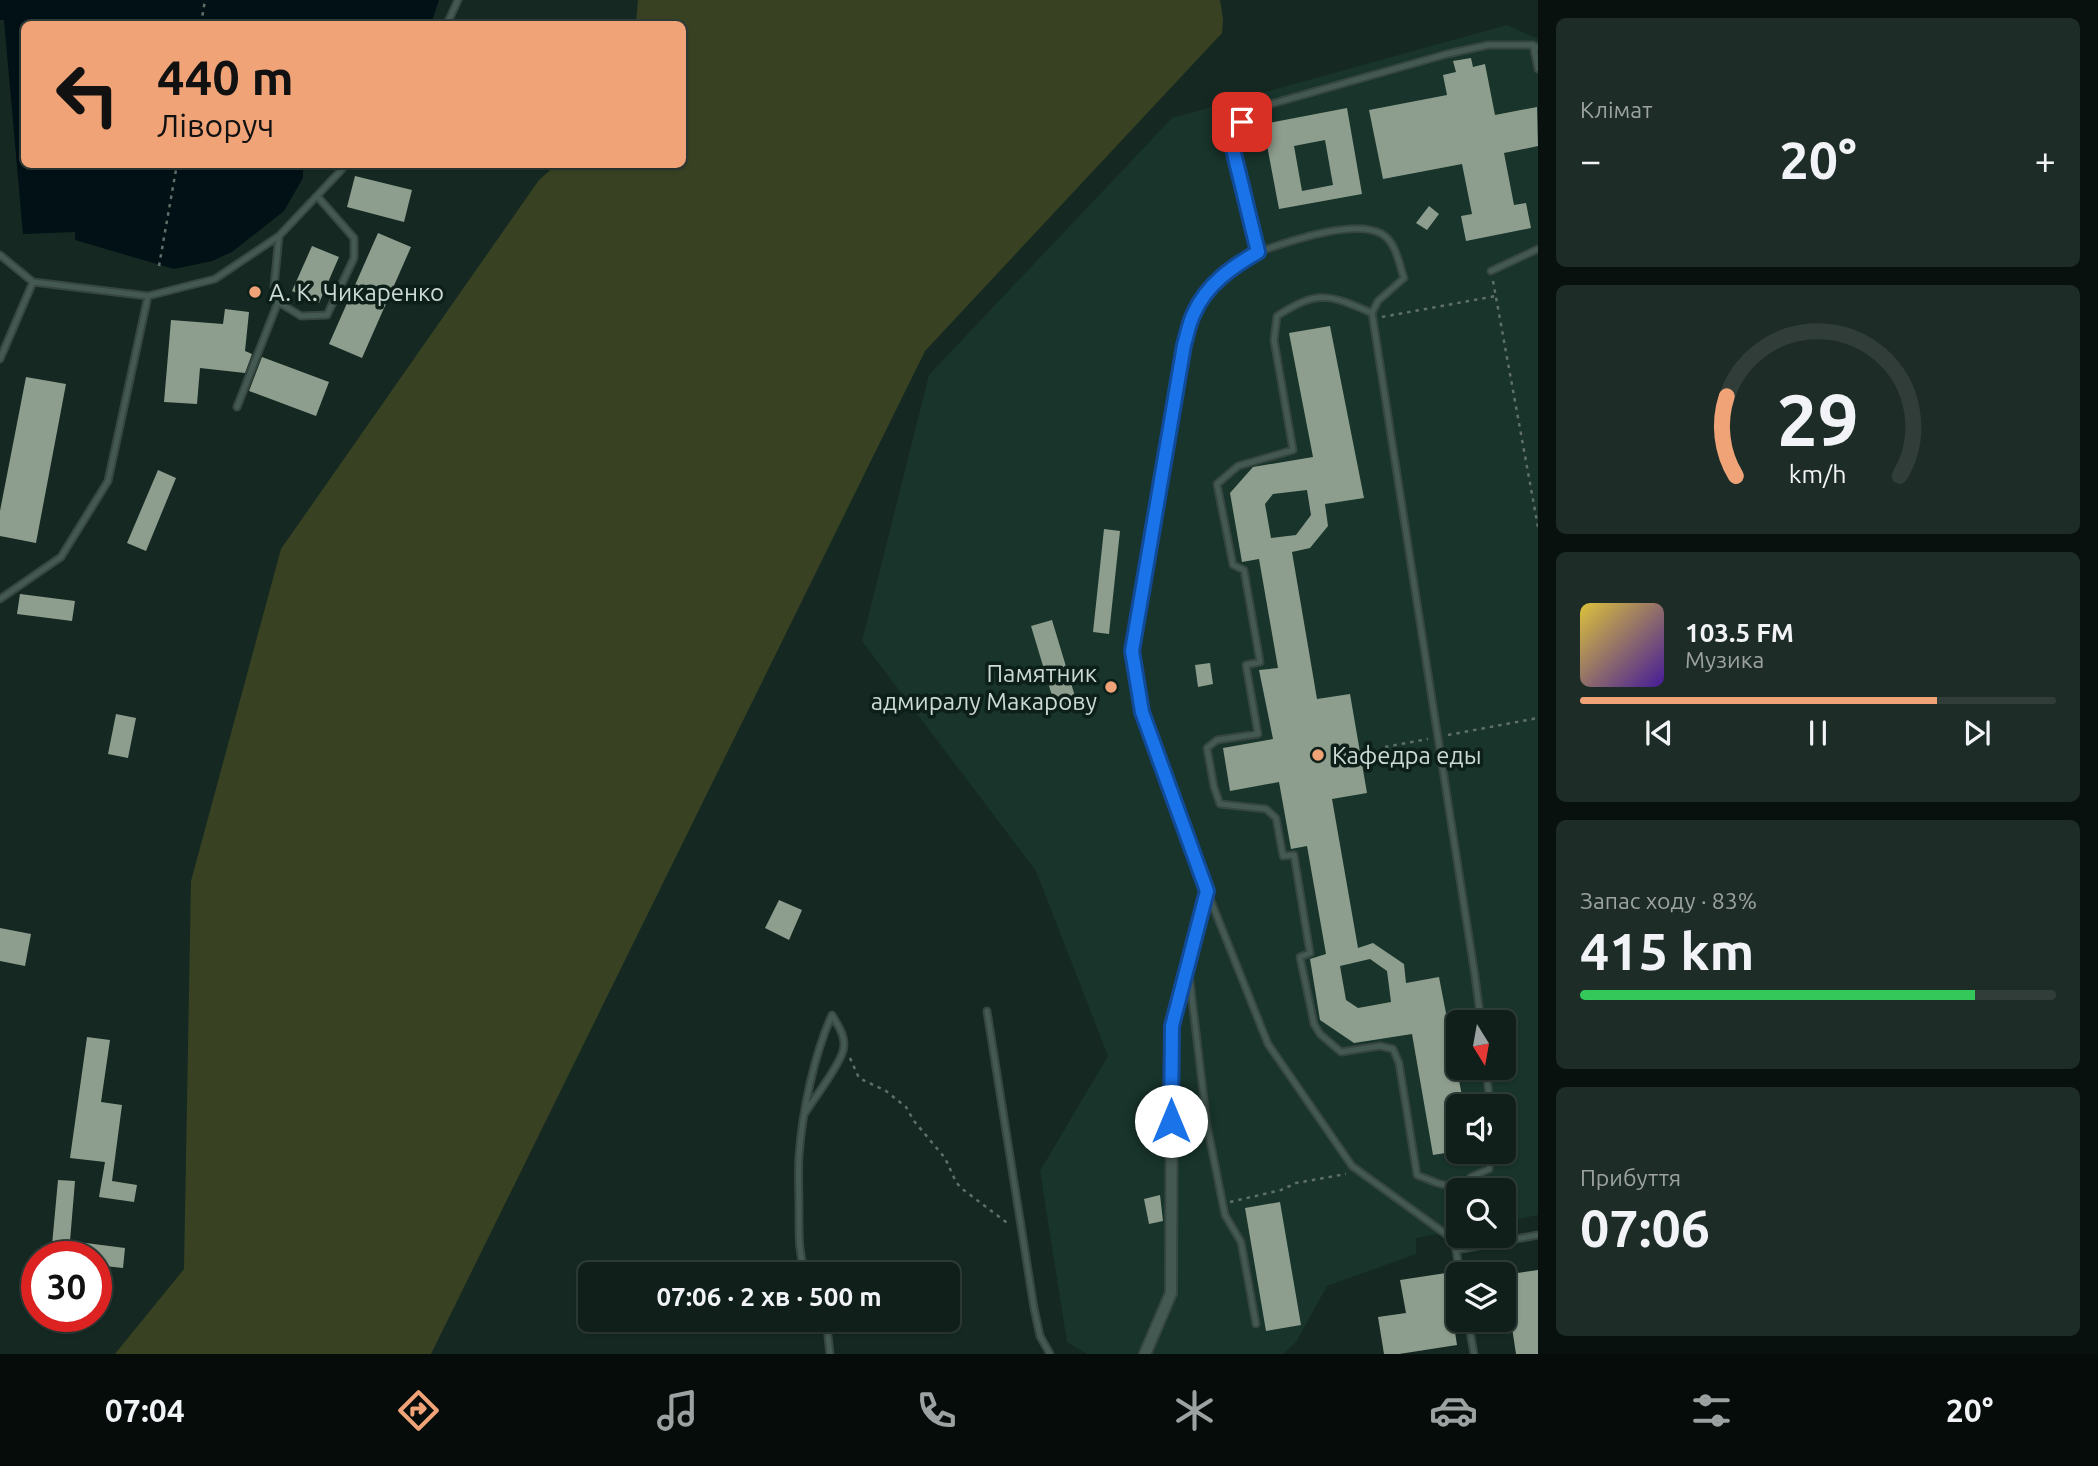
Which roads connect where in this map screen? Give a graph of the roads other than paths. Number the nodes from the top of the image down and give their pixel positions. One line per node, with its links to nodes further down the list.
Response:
1 (458, 0): 2 (lane)
2 (448, 21)
3 (1536, 47): 4 (lane); 9 (lane)
4 (1538, 69)
5 (343, 168): 6 (lane)
6 (317, 196): 7 (lane); 14 (lane)
7 (279, 236): 13 (lane); 14 (lane)
8 (1538, 249): 11 (lane)
9 (1258, 252): 15 (lane); 19 (lane)
10 (0, 255): 12 (lane)
11 (1491, 271)
12 (33, 282): 13 (lane); 16 (lane)
13 (148, 296): 18 (lane)
14 (278, 302): 17 (lane)
15 (1372, 316): 21 (lane); 26 (lane)
16 (0, 359)
17 (237, 407)
18 (0, 600)
19 (1207, 891): 20 (street); 27 (lane)
20 (1188, 967): 32 (lane); 37 (street)
21 (1479, 1010)
22 (987, 1011): 36 (lane)
23 (805, 1113): 23 (lane); 30 (lane)
24 (1490, 1164): 25 (lane)
25 (1471, 1178)
26 (1446, 1185)
27 (1446, 1234)
28 (1538, 1235): 29 (lane)
29 (1456, 1250): 31 (lane)
30 (803, 1262)
31 (1458, 1262)
32 (1256, 1324)
33 (828, 1332): 35 (lane)
34 (1470, 1332): 38 (lane)
35 (830, 1354)
36 (1050, 1354)
37 (1145, 1354)
38 (1474, 1354)

